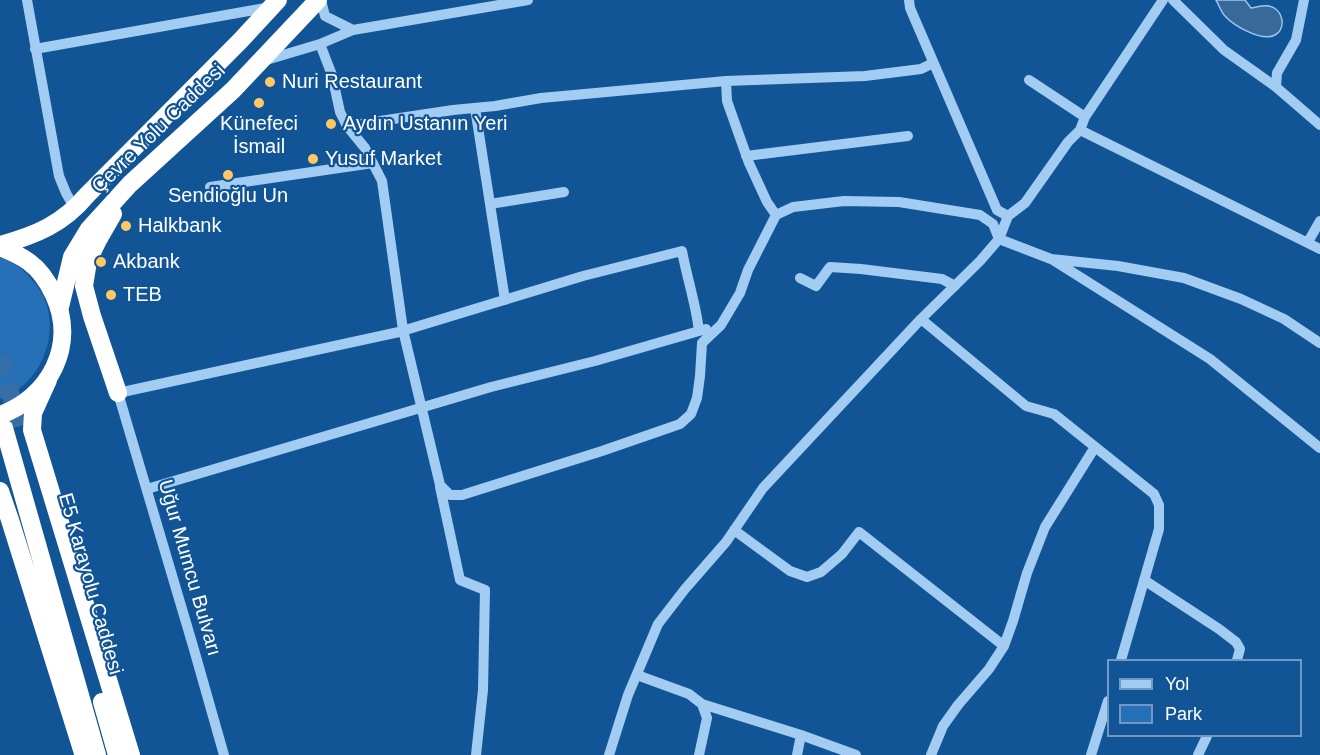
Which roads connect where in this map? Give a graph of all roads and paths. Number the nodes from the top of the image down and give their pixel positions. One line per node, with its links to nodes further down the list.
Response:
1 (27, 0): 13 (street)
2 (238, 0): 10 (street)
3 (319, 0): 11 (street); 14 (highway, Çevre Yolu Caddesi)
4 (528, 0): 11 (street)
5 (909, 0): 15 (street)
6 (1163, 0): 20 (street)
7 (1173, 0): 18 (street)
8 (1304, 0): 18 (street)
9 (274, 4): 10 (street); 31 (highway, Çevre Yolu Caddesi)
10 (237, 13): 13 (street)
11 (353, 30): 12 (street)
12 (320, 44): 14 (street); 22 (street)
13 (35, 49): 31 (street)
14 (260, 62): 27 (highway, Çevre Yolu Caddesi)
15 (933, 63): 17 (street); 33 (street)
16 (1029, 80): 20 (street)
17 (726, 81): 19 (street); 25 (street)
18 (1276, 87): 21 (street)
19 (475, 108): 22 (street); 30 (street)
20 (1085, 117): 23 (street)
21 (1320, 124)
22 (347, 126): 26 (street)
23 (1080, 130): 33 (street); 36 (street)
24 (908, 136): 25 (street)
25 (746, 156): 32 (street)
26 (373, 163): 28 (street); 46 (street)
27 (130, 184): 43 (highway, Çevre Yolu Caddesi); 50 (highway)
28 (210, 187)
29 (564, 192): 30 (street)
30 (490, 204): 42 (street)
31 (75, 209): 37 (highway, Çevre Yolu Caddesi)
32 (776, 215): 35 (street); 45 (street)
33 (1008, 216): 35 (street)
34 (1320, 221): 36 (street)
35 (999, 239): 39 (street); 41 (street)
36 (1308, 243): 38 (street)
37 (0, 246): 43 (highway)
38 (1320, 249)
39 (1052, 259): 48 (street); 54 (street)
40 (800, 278): 41 (street)
41 (955, 286): 44 (street)
42 (505, 300): 46 (street); 47 (street)
43 (60, 307): 49 (highway)
44 (921, 320): 53 (street); 60 (street)
45 (721, 325): 47 (street); 55 (street)
46 (403, 330): 50 (street); 51 (street)
47 (699, 331): 51 (street)
48 (1320, 343)
49 (48, 380): 52 (highway); 74 (highway)
50 (118, 393): 56 (street, Uğur Mumcu Bulvarı)
51 (421, 408): 55 (street); 56 (street)
52 (8, 423): 72 (highway, E5 Karayolu Caddesi); 73 (highway, E5 Karayolu Caddesi)
53 (1095, 447): 61 (street); 62 (street)
54 (1320, 448)
55 (440, 485): 76 (street)
56 (147, 489): 75 (street, Uğur Mumcu Bulvarı)
57 (0, 491): 59 (highway)
58 (0, 501): 59 (highway)
59 (10, 520): 71 (highway)
60 (734, 530): 62 (street); 65 (street)
61 (1144, 580): 63 (street); 64 (street)
62 (1004, 646): 81 (street)
63 (1121, 659)
64 (1237, 659)
65 (637, 675): 66 (street); 77 (street)
66 (702, 704): 68 (street); 78 (street)
67 (1107, 704): 70 (street)
68 (801, 735): 79 (street); 80 (street)
69 (1206, 737): 82 (street)
70 (1092, 754)
71 (84, 755)
72 (97, 755)
73 (117, 755)
74 (131, 755)
75 (224, 755)
76 (476, 755)
77 (609, 755)
78 (699, 755)
79 (797, 755)
80 (856, 755)
81 (931, 755)
82 (1198, 755)

